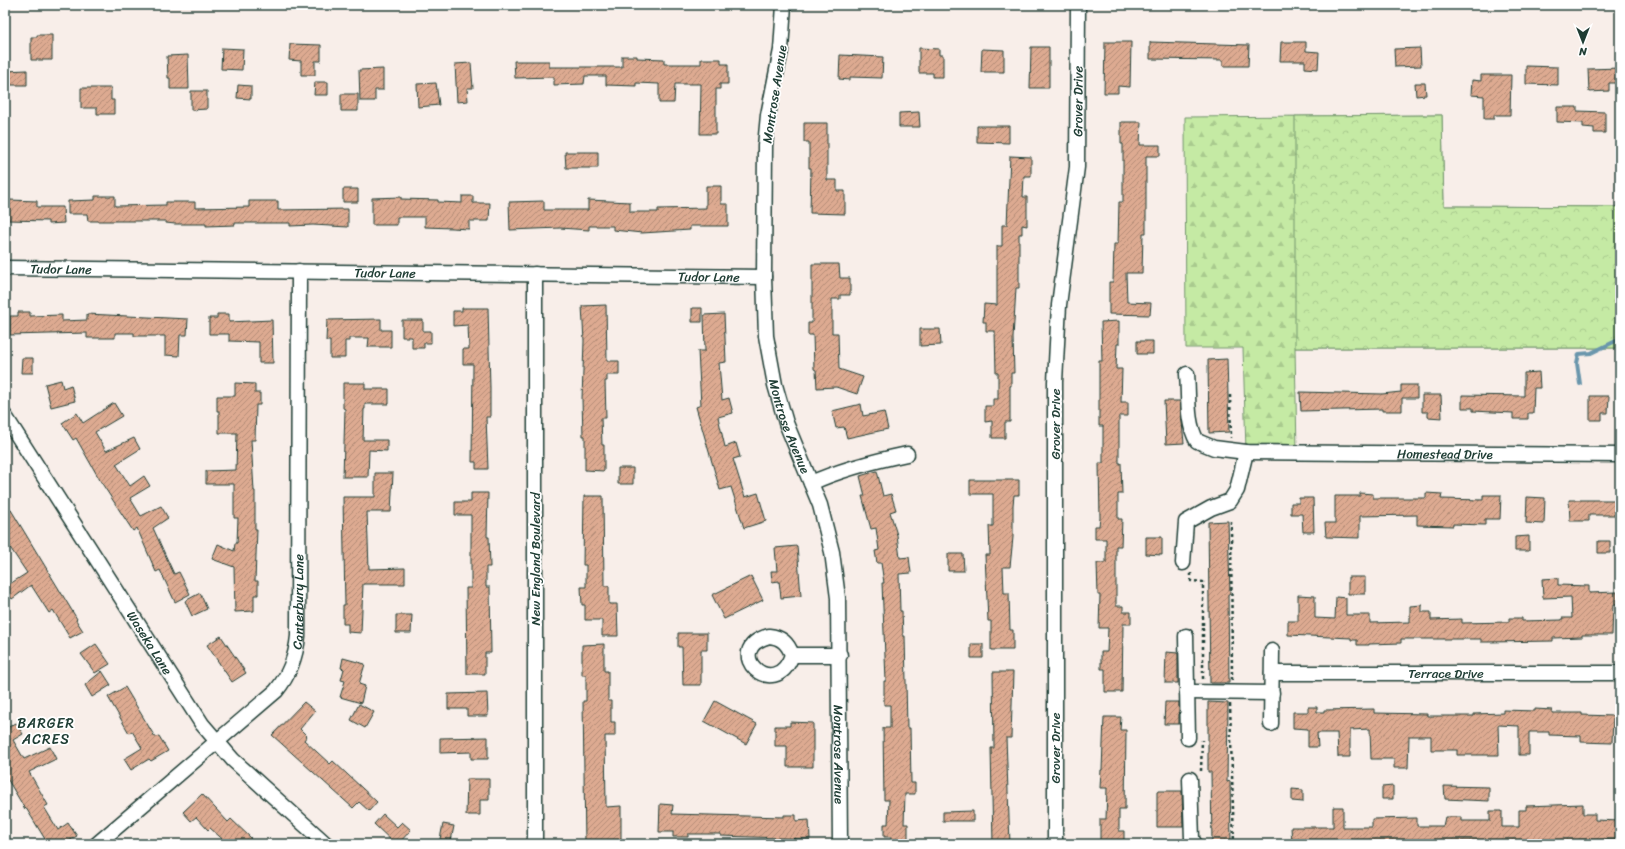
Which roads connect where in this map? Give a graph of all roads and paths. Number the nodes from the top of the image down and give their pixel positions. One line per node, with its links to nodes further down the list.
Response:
1 (784, 5): 6 (street, Montrose Avenue)
2 (1078, 5): 37 (street, Grover Drive)
3 (5, 268): 4 (street, Tudor Lane)
4 (299, 271): 5 (street, Tudor Lane); 31 (street, Canterbury Lane)
5 (535, 274): 6 (street, Tudor Lane); 35 (street, New England Boulevard)
6 (764, 276): 14 (street, Montrose Avenue)
7 (1188, 374): 10 (street, Homestead Drive)
8 (1230, 395): 10 (path)
9 (5, 416): 31 (street, Waseka Lane)
10 (1232, 451): 11 (street, Homestead Drive)
11 (1246, 452): 13 (street, Homestead Drive); 16 (street)
12 (907, 454): 14 (street)
13 (1620, 455)
14 (811, 483): 20 (street, Montrose Avenue)
15 (1231, 521): 24 (path)
16 (1184, 561): 23 (path)
17 (1186, 636): 25 (street)
18 (1272, 651): 21 (street)
19 (792, 655): 20 (street)
20 (840, 655): 36 (street, Montrose Avenue)
21 (1272, 673): 22 (street, Terrace Drive); 26 (street)
22 (1620, 674)
23 (1203, 682)
24 (1232, 688)
25 (1188, 692): 26 (street); 30 (street)
26 (1272, 693): 28 (street)
27 (1230, 700): 39 (path)
28 (1271, 724)
29 (1202, 733): 32 (path)
30 (1188, 738)
31 (217, 742): 33 (street, Canterbury Lane); 34 (street, Waseka Lane)
32 (1195, 777): 38 (street)
33 (97, 844)
34 (326, 844)
35 (535, 844)
36 (840, 844)
37 (1055, 844)
38 (1195, 844)
39 (1234, 844)

